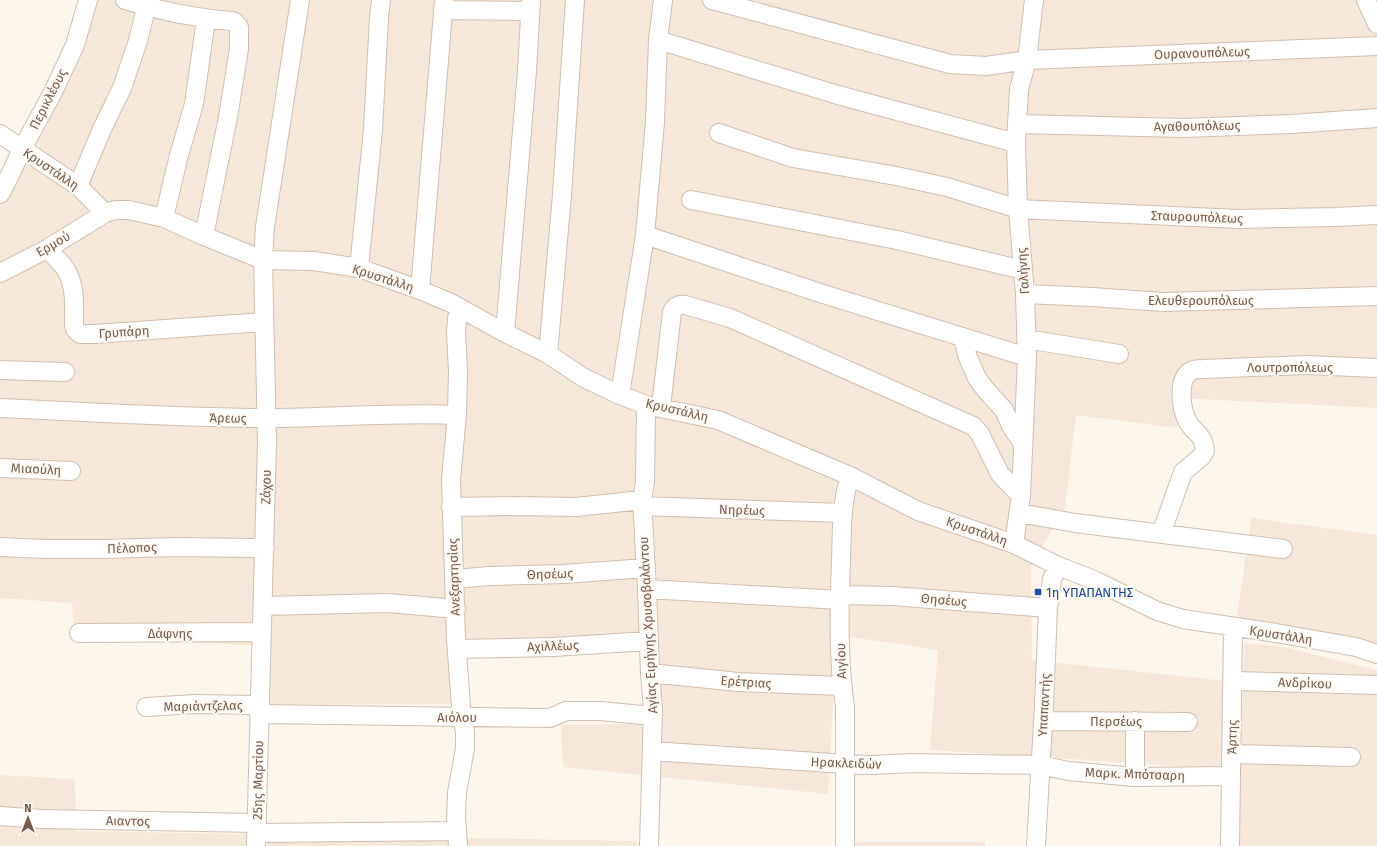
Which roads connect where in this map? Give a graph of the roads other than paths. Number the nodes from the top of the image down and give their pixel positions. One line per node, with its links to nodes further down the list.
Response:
1 (88, 0): 23 (street, Περικλέους)
2 (125, 0): 10 (street)
3 (300, 0): 34 (street, Ζάχου)
4 (381, 0): 35 (street)
5 (575, 0): 46 (street)
6 (663, 0): 15 (street)
7 (712, 0): 17 (street, Ουρανουπόλεως)
8 (1034, 0): 17 (street, Γαλήνης)
9 (1366, 0): 14 (street)
10 (148, 4): 13 (street); 24 (street)
11 (444, 5): 12 (street); 38 (street)
12 (530, 5): 43 (street)
13 (206, 19): 30 (street); 32 (street)
14 (1377, 24)
15 (658, 40): 22 (street); 31 (street)
16 (1377, 46): 17 (street, Ουρανουπόλεως)
17 (1027, 60): 19 (street, Γαλήνης)
18 (1377, 118): 19 (street, Αγαθουπόλεως)
19 (1017, 124): 22 (street, Γαλήνης)
20 (719, 133): 27 (street, Σταυρουπόλεως)
21 (0, 134): 23 (street, Κρυστάλλη)
22 (1016, 143): 27 (street, Γαλήνης)
23 (22, 150): 24 (street, Κρυστάλλη); 25 (street, Περικλέους)
24 (78, 186): 28 (street, Κρυστάλλη)
25 (0, 194)
26 (691, 200): 36 (street)
27 (1018, 209): 29 (street, Σταυρουπόλεως); 36 (street, Γαλήνης)
28 (105, 213): 30 (street, Κρυστάλλη); 33 (street, Ερμού)
29 (1377, 215)
30 (164, 218): 32 (street, Κρυστάλλη)
31 (644, 235): 44 (street); 52 (street)
32 (204, 236): 34 (street, Κρυστάλλη)
33 (47, 249): 37 (street, Ερμού); 42 (street, Γρυπάρη)
34 (263, 260): 35 (street, Κρυστάλλη); 42 (street, Ζάχου)
35 (359, 268): 38 (street, Κρυστάλλη)
36 (1023, 270): 39 (street, Γαλήνης)
37 (0, 273)
38 (420, 290): 41 (street, Κρυστάλλη)
39 (1025, 294): 40 (street, Ελευθερουπόλεως); 45 (street, Γαλήνης)
40 (1377, 296)
41 (459, 307): 43 (street, Κρυστάλλη); 55 (street, Ανεξαρτησίας)
42 (264, 322): 56 (street, Ζάχου)
43 (505, 333): 46 (street, Κρυστάλλη)
44 (963, 337): 48 (street); 57 (street)
45 (1026, 339): 47 (street); 48 (street, Γαλήνης)
46 (548, 354): 52 (street, Κρυστάλλη)
47 (1119, 354)
48 (1027, 357): 57 (street, Γαλήνης)
49 (1377, 368): 65 (street, Λουτροπόλεως)
50 (0, 370): 51 (street)
51 (65, 372)
52 (620, 395): 53 (street, Κρυστάλλη)
53 (654, 406): 60 (street, Κρυστάλλη); 61 (street, Αγίας Ειρήνης Χρυσοβαλάντου); 62 (street, Αγίας Ειρήνης Χρυσοβαλάντου)
54 (0, 408): 56 (street, Άρεως)
55 (457, 415): 56 (street, Άρεως); 63 (street, Ανεξαρτησίας)
56 (267, 418): 68 (street, Ζάχου)
57 (1023, 444): 62 (street, Γαλήνης)
58 (0, 468): 59 (street, Μιαούλη)
59 (71, 471)
60 (850, 476): 64 (street, Αιγίου); 66 (street, Κρυστάλλη)
61 (642, 503): 63 (street, Νηρέως); 64 (street, Νηρέως); 71 (street, Αγίας Ειρήνης Χρυσοβαλάντου)
62 (1020, 504): 65 (street); 66 (street, Γαλήνης)
63 (451, 507): 72 (street, Ανεξαρτησίας)
64 (842, 513): 74 (street, Αιγίου)
65 (1161, 534): 69 (street)
66 (1014, 544): 70 (street, Κρυστάλλη)
67 (0, 547): 68 (street, Πέλοπος)
68 (265, 548): 75 (street, Ζάχου)
69 (1284, 549)
70 (1058, 566): 77 (street, Υπαπαντής); 78 (street, Κρυστάλλη)
71 (645, 568): 72 (street, Θησέως); 73 (street, Αγίας Ειρήνης Χρυσοβαλάντου)
72 (455, 579): 76 (street, Ανεξαρτησίας)
73 (647, 589): 74 (street, Θησέως); 81 (street, Αγίας Ειρήνης Χρυσοβαλάντου)
74 (840, 598): 77 (street, Θησέως); 87 (street, Αιγίου)
75 (263, 606): 76 (street); 79 (street, Ζάχου)
76 (456, 608): 82 (street, Ανεξαρτησίας)
77 (1048, 608): 92 (street, Υπαπαντής)
78 (1232, 627): 83 (street, Κρυστάλλη); 85 (street, Άρτης)
79 (262, 632): 80 (street, Δάφνης); 89 (street, Ζάχου)
80 (79, 633)
81 (649, 641): 82 (street, Αχιλλέως); 84 (street, Αγίας Ειρήνης Χρυσοβαλάντου)
82 (457, 649): 91 (street, Ανεξαρτησίας)
83 (1377, 654)
84 (650, 673): 87 (street, Ερέτριας); 90 (street, Αγίας Ειρήνης Χρυσοβαλάντου)
85 (1232, 681): 86 (street, Ανδρίκου); 97 (street, Άρτης)
86 (1377, 685)
87 (842, 686): 95 (street, Αιγίου)
88 (146, 707): 89 (street, Μαριάντζελας)
89 (259, 710): 91 (street, Αιόλου); 105 (street, 25ης Μαρτίου)
90 (653, 716): 91 (street, Αιόλου); 96 (street, Αγίας Ειρήνης Χρυσοβαλάντου)
91 (463, 717): 106 (street, Ανεξαρτησίας)
92 (1044, 721): 93 (street, Περσέως); 101 (street, Υπαπαντής)
93 (1135, 721): 94 (street, Περσέως); 103 (street)
94 (1188, 722)
95 (846, 741): 99 (street, Αιγίου); 100 (street)
96 (652, 750): 99 (street, Ηρακλειδών); 107 (street, Αγίας Ειρήνης Χρυσοβαλάντου)
97 (1232, 754): 98 (street); 102 (street, Άρτης)
98 (1351, 757)
99 (846, 764): 100 (street, Ηρακλειδών); 108 (street, Αιγίου)
100 (872, 765): 101 (street, Ηρακλειδών)
101 (1041, 765): 103 (street, Μαρκ. Μπότσαρη); 109 (street, Υπαπαντής)
102 (1231, 776): 103 (street, Μαρκ. Μπότσαρη); 110 (street, Άρτης)
103 (1135, 777)
104 (0, 816): 105 (street, Αιαντος)
105 (256, 834): 106 (street, Αιαντος)
106 (457, 838)
107 (649, 846)
108 (845, 846)
109 (1036, 846)
110 (1230, 846)

